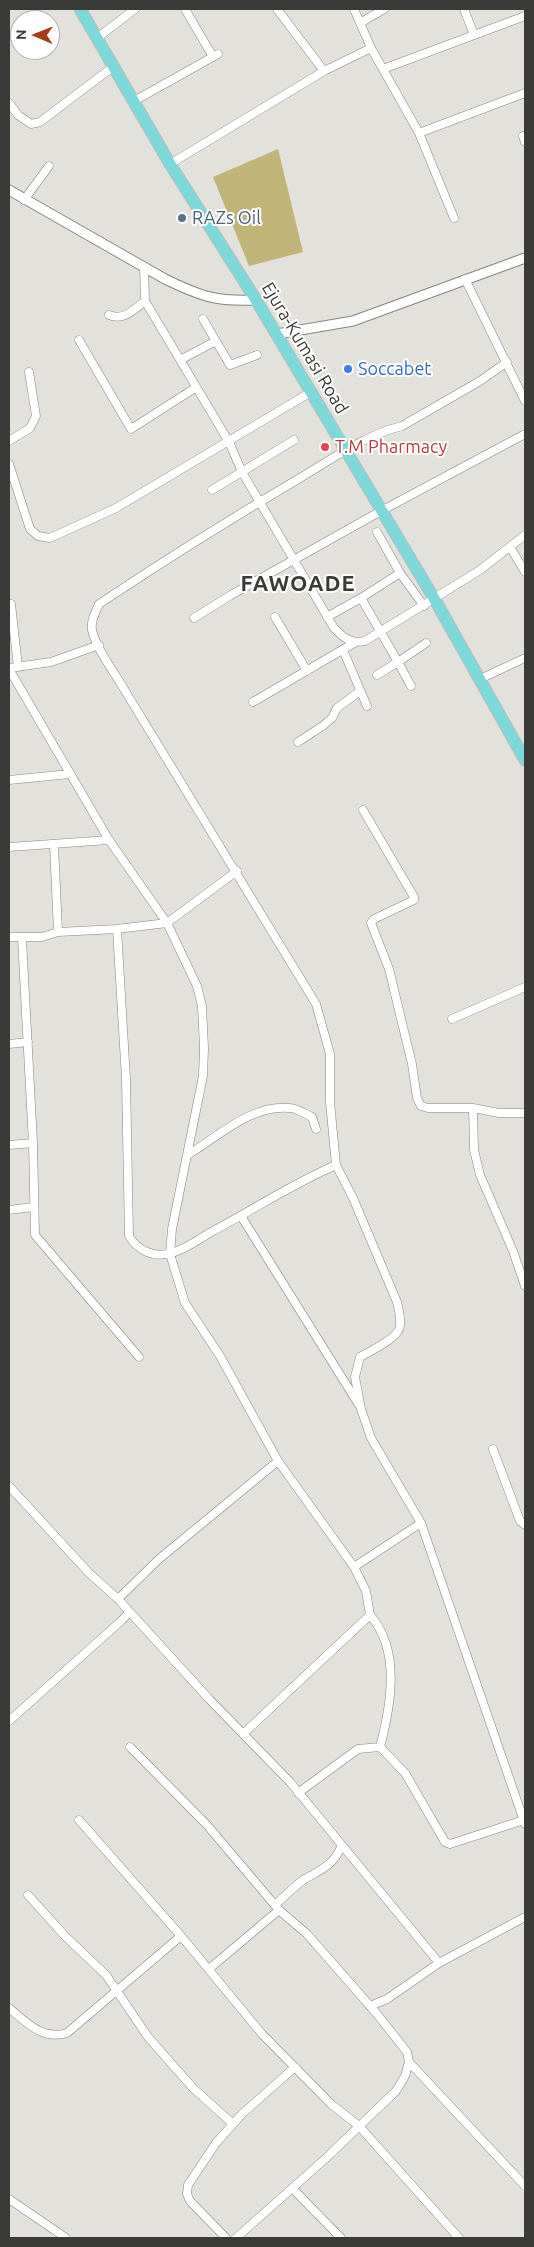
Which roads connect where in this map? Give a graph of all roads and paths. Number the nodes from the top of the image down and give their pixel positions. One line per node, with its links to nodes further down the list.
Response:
1 (80, 9): 11 (main road, Ejura-Kumasi Road)
2 (135, 9): 11 (street)
3 (185, 9): 17 (street)
4 (277, 9): 15 (street)
5 (354, 9): 9 (street)
6 (384, 9): 9 (street)
7 (464, 9): 10 (street)
8 (525, 16): 10 (street)
9 (360, 23): 12 (street)
10 (474, 35): 14 (street)
11 (97, 38): 13 (main road, Ejura-Kumasi Road)
12 (372, 48): 14 (street); 15 (street)
13 (114, 66): 17 (main road, Ejura-Kumasi Road); 18 (street)
14 (383, 69): 19 (street)
15 (324, 71): 20 (street)
16 (525, 93): 19 (street)
17 (134, 101): 20 (main road, Ejura-Kumasi Road)
18 (9, 103)
19 (419, 133): 24 (street)
20 (170, 164): 28 (main road, Ejura-Kumasi Road)
21 (49, 166): 23 (street)
22 (9, 190): 23 (street)
23 (24, 200): 26 (street)
24 (454, 218)
25 (525, 258): 27 (street)
26 (144, 266): 28 (street); 29 (street)
27 (465, 279): 32 (street); 37 (street)
28 (256, 300): 32 (main road, Ejura-Kumasi Road)
29 (145, 301): 30 (street); 36 (street)
30 (109, 314)
31 (203, 319): 34 (street)
32 (277, 334): 40 (main road, Ejura-Kumasi Road)
33 (79, 340): 39 (street)
34 (216, 341): 35 (street); 36 (street)
35 (257, 355)
36 (180, 360): 39 (street)
37 (507, 362): 41 (street); 46 (street)
38 (29, 372): 44 (street)
39 (195, 388): 45 (street)
40 (311, 392): 45 (street); 46 (main road, Ejura-Kumasi Road)
41 (525, 401)
42 (525, 434): 51 (street)
43 (294, 440): 48 (street)
44 (9, 441)
45 (229, 442): 47 (street); 48 (street)
46 (346, 451): 50 (street); 51 (main road, Ejura-Kumasi Road)
47 (9, 464)
48 (242, 472): 49 (street); 50 (street)
49 (212, 490)
50 (259, 502): 55 (street); 68 (street)
51 (381, 511): 55 (street); 59 (main road, Ejura-Kumasi Road)
52 (378, 532): 57 (street)
53 (525, 535): 54 (street)
54 (510, 547): 56 (street); 59 (street)
55 (294, 560): 63 (street); 64 (street)
56 (525, 572)
57 (400, 573): 58 (street); 61 (street)
58 (361, 598): 63 (street); 65 (street)
59 (435, 600): 61 (street); 76 (main road, Ejura-Kumasi Road)
60 (11, 604): 72 (street)
61 (424, 606): 65 (street)
62 (275, 617): 74 (street)
63 (327, 617): 67 (street)
64 (194, 618)
65 (379, 631): 67 (street); 71 (street)
66 (426, 642): 71 (street)
67 (354, 643): 69 (street)
68 (99, 645): 72 (street); 89 (street)
69 (342, 650): 74 (street); 78 (street)
70 (525, 658): 76 (street)
71 (398, 662): 75 (street); 77 (street)
72 (18, 667): 73 (street)
73 (9, 669): 83 (street)
74 (307, 671): 79 (street)
75 (377, 675)
76 (480, 679): 82 (main road, Ejura-Kumasi Road)
77 (411, 686)
78 (360, 691): 80 (street); 81 (street)
79 (253, 702)
80 (367, 706)
81 (298, 742)
82 (525, 760)
83 (70, 774): 84 (street); 86 (street)
84 (9, 780)
85 (363, 810): 99 (street)
86 (109, 840): 87 (street); 90 (street)
87 (54, 845): 88 (street); 92 (street)
88 (9, 847)
89 (236, 871): 90 (street); 105 (street)
90 (167, 922): 91 (street); 104 (street)
91 (117, 929): 92 (street); 109 (street)
92 (58, 932): 94 (street)
93 (9, 937): 94 (street)
94 (22, 939): 97 (street)
95 (525, 987): 96 (street)
96 (452, 1019)
97 (28, 1042): 98 (street); 102 (street)
98 (9, 1044)
99 (473, 1108): 100 (street); 110 (street)
100 (525, 1114)
101 (316, 1128): 104 (street)
102 (33, 1143): 103 (street); 106 (street)
103 (9, 1145)
104 (189, 1154): 109 (street)
105 (336, 1165): 108 (street); 112 (street)
106 (33, 1207): 107 (street); 111 (street)
107 (9, 1210)
108 (241, 1216): 109 (street); 112 (street)
109 (170, 1254): 114 (street)
110 (525, 1286)
111 (139, 1357)
112 (361, 1408): 118 (street)
113 (493, 1449): 119 (street)
114 (278, 1461): 120 (street); 121 (street)
115 (9, 1486): 116 (street)
116 (17, 1494): 117 (street); 121 (street)
117 (9, 1500)
118 (421, 1523): 120 (street); 130 (street)
119 (525, 1525)
120 (354, 1567): 123 (street)
121 (118, 1599): 122 (street)
122 (128, 1613): 124 (street); 125 (street)
123 (370, 1615): 125 (street); 127 (street)
124 (9, 1721)
125 (243, 1734): 128 (street)
126 (130, 1747): 133 (street)
127 (380, 1747): 128 (street); 130 (street)
128 (298, 1793): 131 (street)
129 (79, 1820): 135 (street)
130 (524, 1822)
131 (341, 1847): 133 (street); 136 (street)
132 (28, 1895): 138 (street)
133 (278, 1907): 137 (street); 139 (street)
134 (525, 1917): 136 (street)
135 (180, 1936): 137 (street); 138 (street)
136 (439, 1963): 139 (street)
137 (209, 1969): 142 (street)
138 (117, 1991): 140 (street); 143 (street)
139 (370, 2006): 141 (street)
140 (9, 2008)
141 (409, 2062): 144 (street); 145 (street)
142 (295, 2066): 143 (street); 144 (street)
143 (233, 2124): 149 (street)
144 (359, 2126): 146 (street); 152 (street)
145 (525, 2186)
146 (292, 2188): 150 (street); 151 (street)
147 (9, 2199): 148 (street)
148 (66, 2238)
149 (226, 2238)
150 (236, 2238)
151 (342, 2238)
152 (459, 2238)

